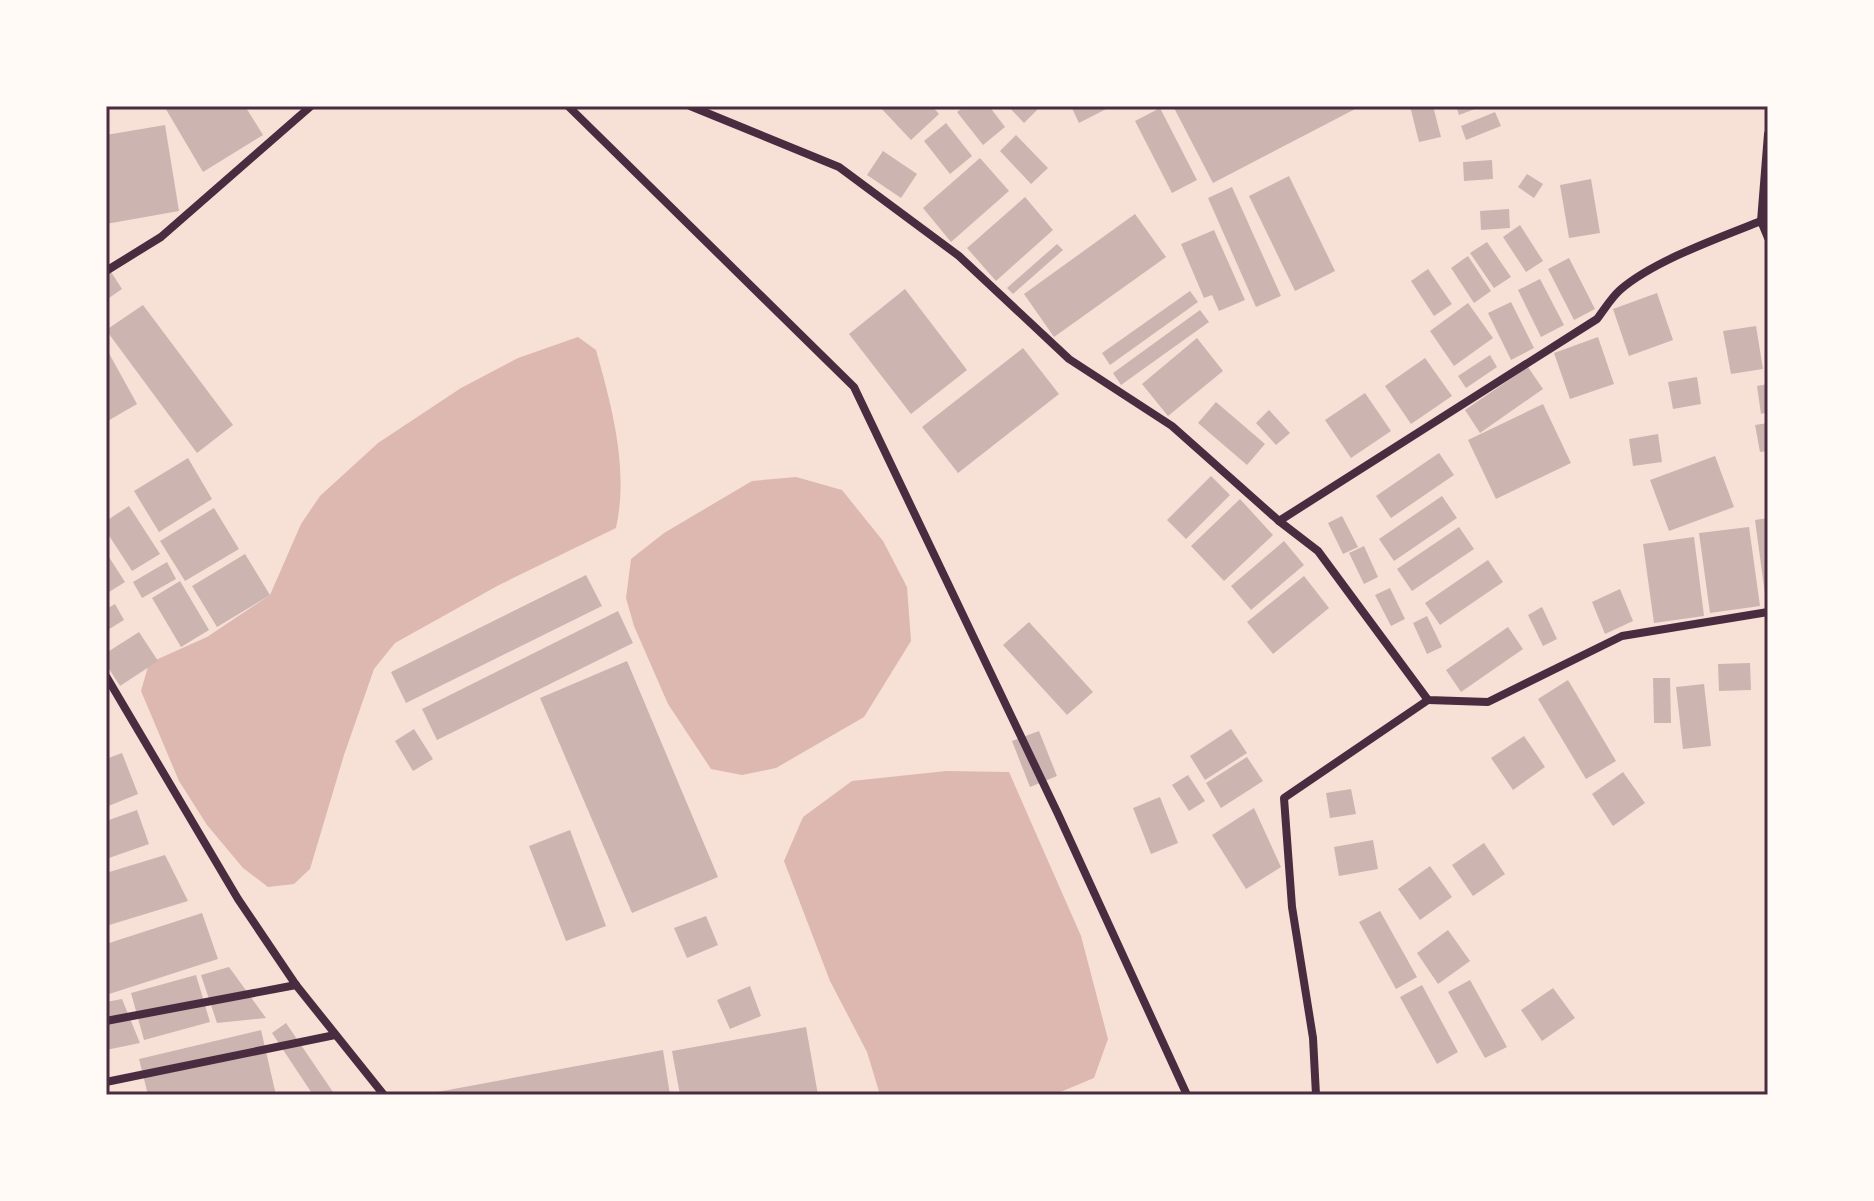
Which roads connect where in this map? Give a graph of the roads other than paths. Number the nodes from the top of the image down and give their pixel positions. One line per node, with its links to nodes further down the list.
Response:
1 (311, 106): 7 (street)
2 (568, 106): 17 (street)
3 (690, 106): 8 (street)
4 (1768, 134): 5 (street)
5 (1761, 221): 6 (street); 8 (street)
6 (1768, 238)
7 (106, 271)
8 (1279, 521): 11 (street)
9 (1768, 612): 11 (street)
10 (106, 676): 12 (street)
11 (1428, 700): 18 (street)
12 (296, 985): 13 (street); 14 (street)
13 (106, 1021)
14 (335, 1035): 15 (street); 16 (street)
15 (106, 1082)
16 (384, 1095)
17 (1187, 1095)
18 (1316, 1095)

